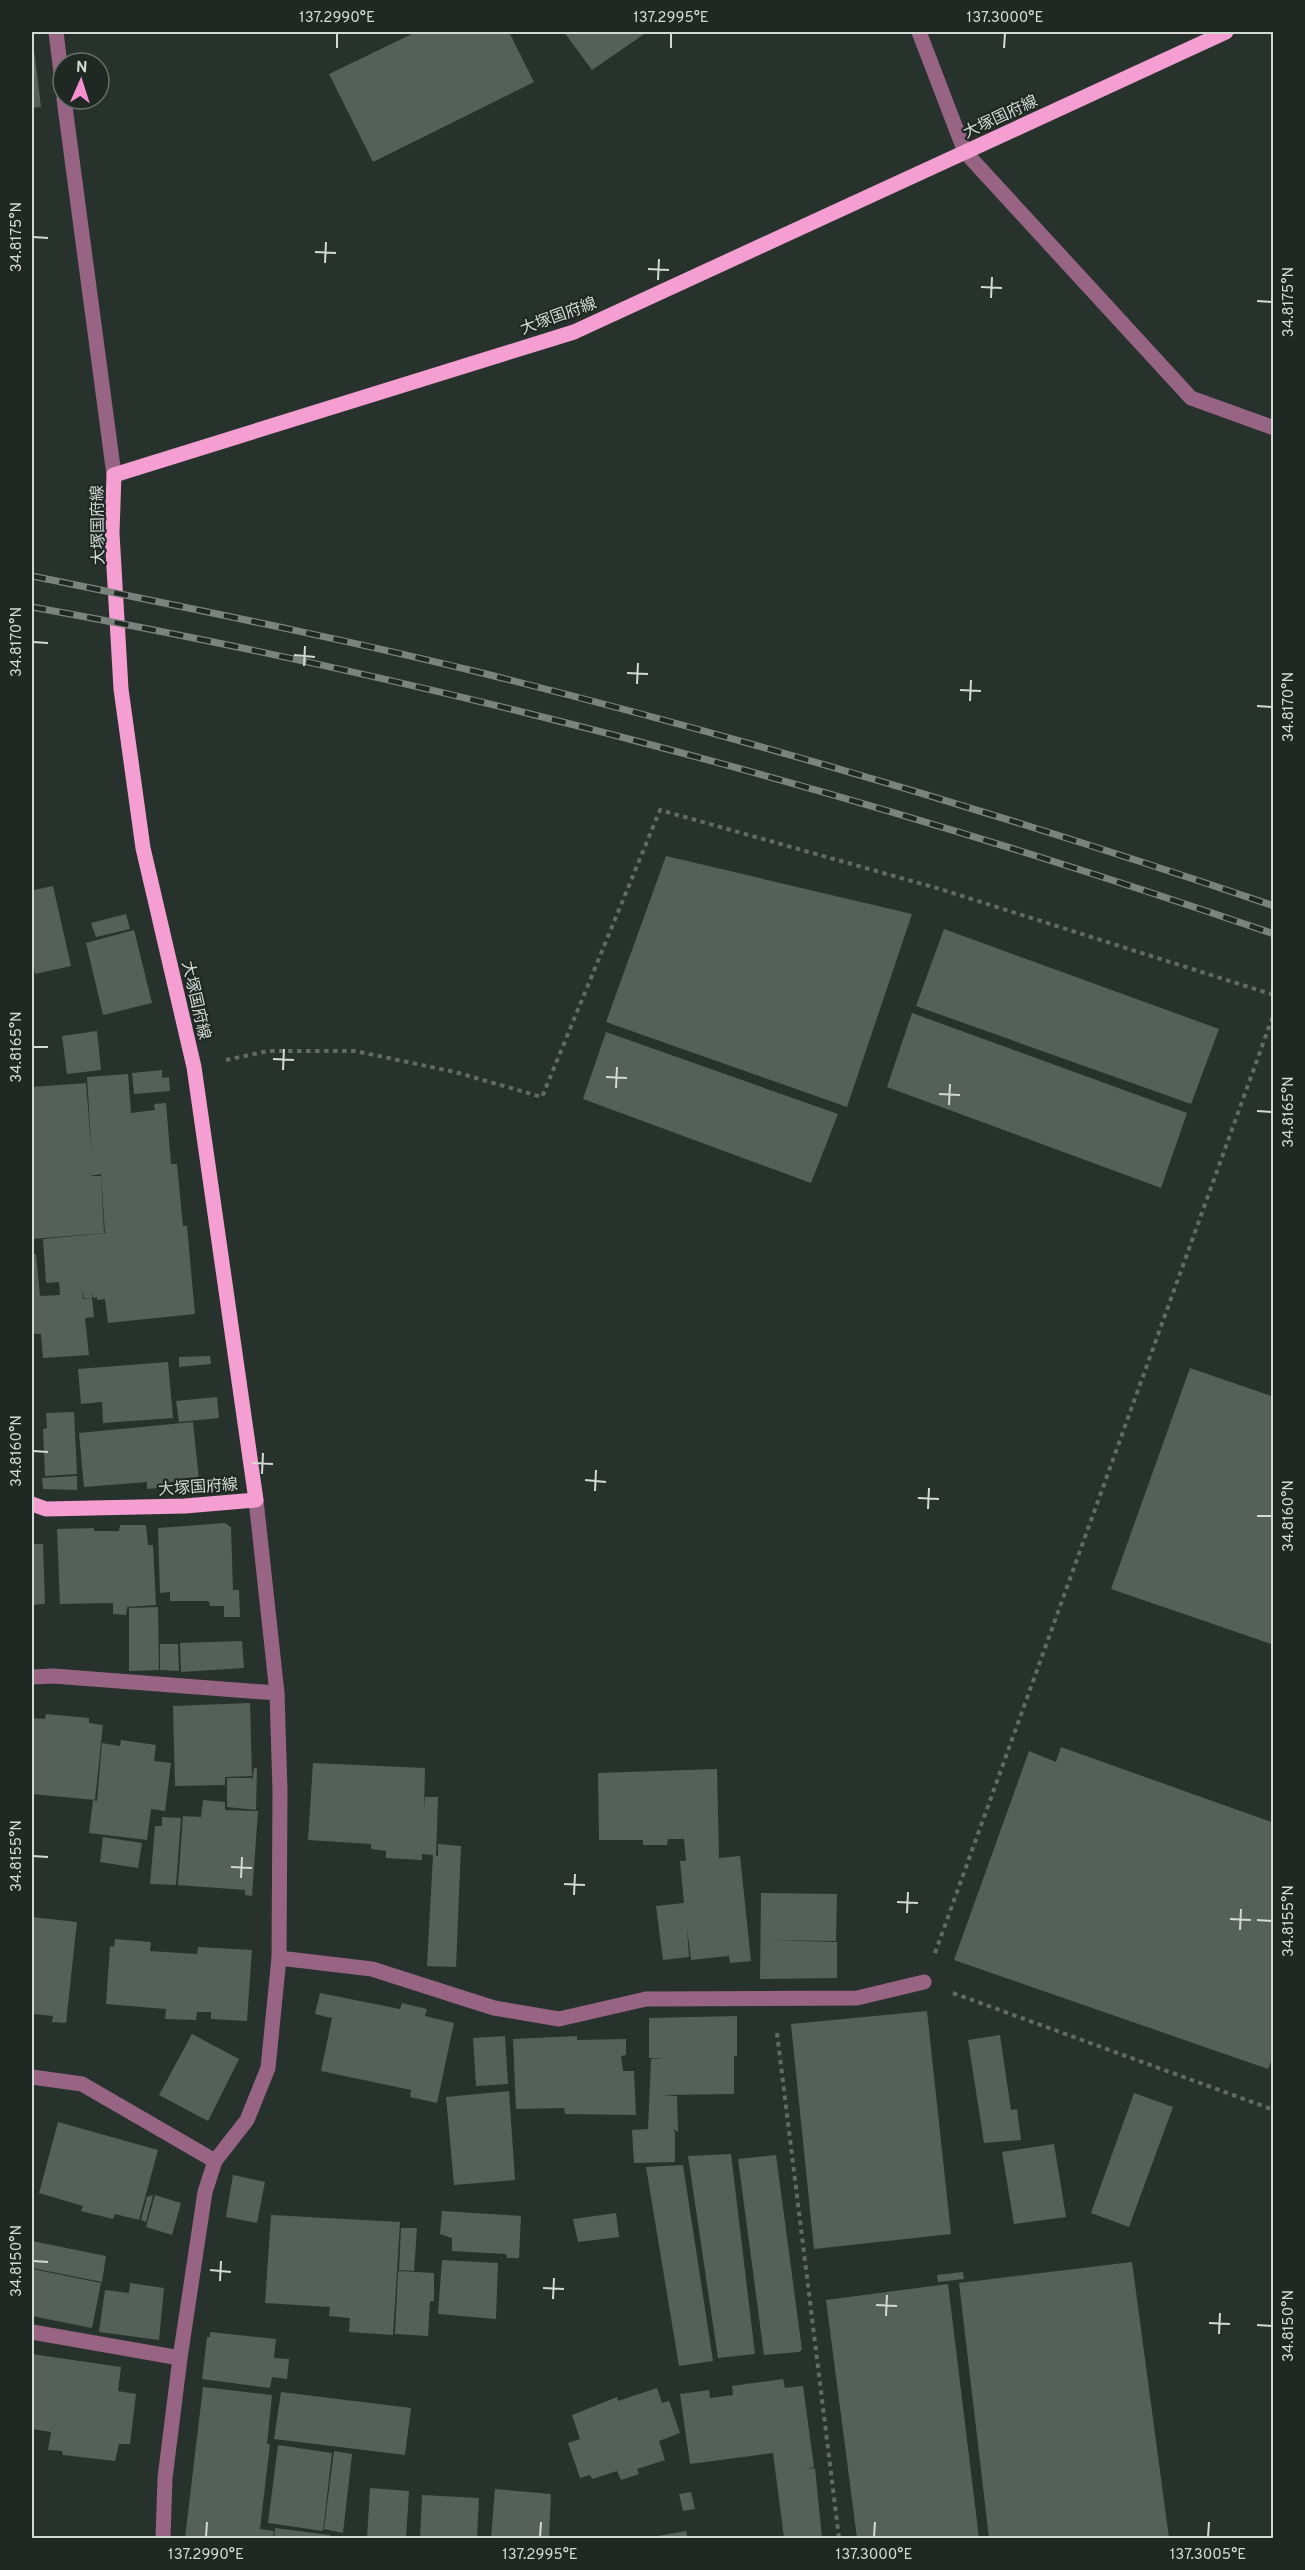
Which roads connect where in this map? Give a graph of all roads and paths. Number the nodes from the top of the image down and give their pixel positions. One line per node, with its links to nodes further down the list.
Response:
1 (56, 32): 4 (street)
2 (919, 32): 6 (street)
3 (1226, 32): 6 (main road, 大塚国府線)
4 (58, 51)
5 (66, 111): 8 (street)
6 (965, 152): 7 (street); 8 (main road, 大塚国府線)
7 (1274, 428)
8 (114, 475): 11 (main road, 大塚国府線)
9 (1274, 995): 11 (path)
10 (1274, 1013): 17 (path)
11 (194, 1067): 12 (main road, 大塚国府線)
12 (256, 1500): 13 (main road, 大塚国府線); 15 (street)
13 (32, 1504)
14 (32, 1677): 15 (street)
15 (276, 1693): 16 (street)
16 (279, 1958): 18 (street); 21 (street)
17 (924, 1982): 18 (street); 20 (path)
18 (772, 1996): 25 (path)
19 (32, 2077): 21 (street)
20 (1274, 2110)
21 (214, 2161): 23 (street)
22 (32, 2332): 23 (street)
23 (180, 2358): 24 (street)
24 (163, 2538)
25 (839, 2538)

